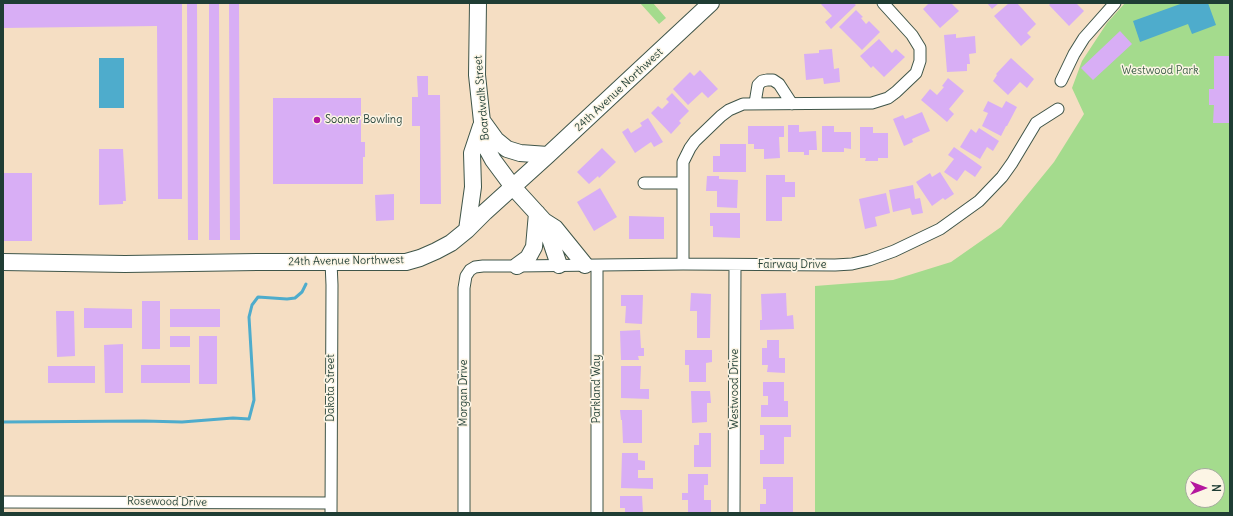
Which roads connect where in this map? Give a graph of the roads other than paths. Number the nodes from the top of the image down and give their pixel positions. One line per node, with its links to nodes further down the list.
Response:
1 (478, 3): 9 (main road, Boardwalk Street)
2 (711, 3): 10 (main road, 24th Avenue Northwest)
3 (883, 3): 7 (street)
4 (1115, 3): 5 (street)
5 (1061, 80)
6 (755, 103): 7 (street); 7 (street); 12 (street)
7 (792, 104)
8 (1058, 109): 21 (street, Fairway Drive)
9 (483, 122): 10 (main road); 13 (main road, Boardwalk Street); 15 (main road)
10 (548, 155): 13 (main road, 24th Avenue Northwest)
11 (644, 183): 12 (street)
12 (683, 183): 18 (street)
13 (513, 187): 14 (main road, Boardwalk Street); 15 (main road, 24th Avenue Northwest)
14 (540, 217): 19 (main road); 20 (main road, Boardwalk Street); 22 (main road)
15 (467, 230): 17 (main road, 24th Avenue Northwest)
16 (3, 262): 17 (main road, 24th Avenue Northwest)
17 (331, 262): 27 (street, Dakota Street)
18 (683, 264): 20 (street, Fairway Drive); 21 (street, Fairway Drive)
19 (559, 265): 20 (street, Fairway Drive); 22 (street, Fairway Drive)
20 (591, 265): 30 (street, Parkland Way)
21 (735, 265): 31 (street, Westwood Drive)
22 (517, 266): 23 (street, Fairway Drive)
23 (467, 273): 29 (street, Morgan Drive)
24 (64, 501): 25 (street, Rosewood Drive); 26 (street, Rosewood Drive); 28 (street)
25 (3, 502)
26 (198, 508): 27 (street, Rosewood Drive)
27 (331, 508)
28 (64, 513)
29 (464, 513)
30 (597, 513)
31 (734, 513)

